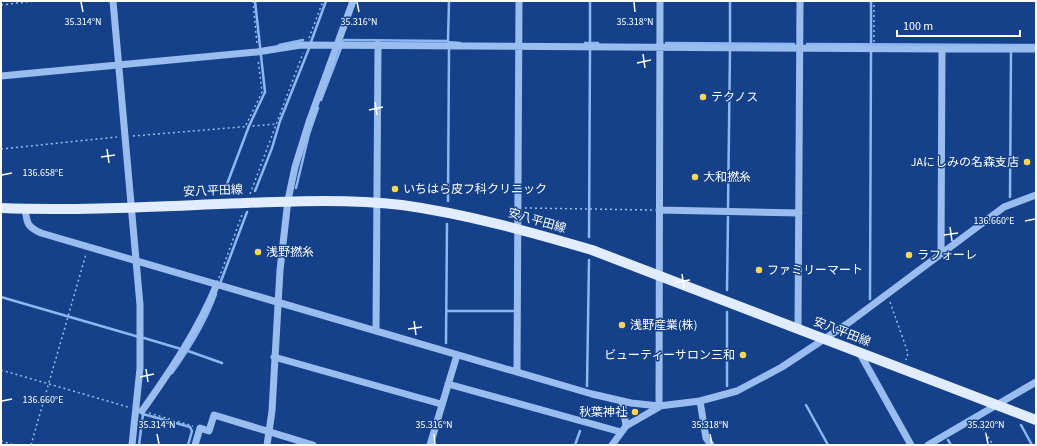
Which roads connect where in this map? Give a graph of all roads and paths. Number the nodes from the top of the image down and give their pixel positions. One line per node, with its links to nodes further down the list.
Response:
1 (35, 1): 10 (path)
2 (113, 1): 21 (street)
3 (253, 1): 20 (path)
4 (323, 1): 12 (path)
5 (353, 1): 13 (street)
6 (519, 1): 14 (street)
7 (660, 1): 15 (street)
8 (800, 1): 16 (street)
9 (874, 1): 17 (path)
10 (1, 5)
11 (378, 44): 13 (street); 14 (street); 30 (street)
12 (306, 45): 13 (street); 20 (street); 23 (path)
13 (336, 45): 28 (street)
14 (519, 47): 15 (street); 33 (street)
15 (660, 47): 16 (street); 35 (street)
16 (800, 47): 17 (street); 36 (street)
17 (874, 48): 18 (street)
18 (942, 49): 19 (street); 39 (street)
19 (1036, 49)
20 (257, 52): 21 (street); 24 (path)
21 (119, 65): 22 (street); 25 (street)
22 (1, 76)
23 (276, 124): 24 (path); 29 (path)
24 (246, 126): 25 (path)
25 (126, 136): 26 (path); 31 (street)
26 (1, 149)
27 (1036, 195): 39 (street)
28 (288, 200): 29 (main road, 安八平田線); 30 (main road, 安八平田線); 44 (street)
29 (247, 203): 31 (main road, 安八平田線); 42 (path)
30 (377, 204): 37 (main road, 安八平田線); 46 (street)
31 (132, 206): 34 (main road, 安八平田線); 40 (street)
32 (1, 208): 34 (main road, 安八平田線)
33 (517, 208): 35 (path); 37 (street)
34 (25, 209): 38 (street)
35 (659, 210): 36 (street); 41 (street)
36 (799, 213): 45 (street)
37 (517, 228): 41 (main road, 安八平田線); 53 (street)
38 (88, 246): 40 (street); 55 (path)
39 (941, 254): 43 (street)
40 (137, 261): 42 (street); 62 (street)
41 (659, 275): 45 (main road, 安八平田線); 61 (street)
42 (217, 284): 44 (street); 62 (street)
43 (887, 294): 47 (street); 51 (path)
44 (280, 304): 46 (street); 50 (street)
45 (798, 329): 47 (main road, 安八平田線)
46 (376, 331): 49 (street)
47 (825, 339): 48 (main road, 安八平田線); 58 (street)
48 (859, 352): 51 (main road, 安八平田線); 79 (street)
49 (457, 354): 53 (street); 56 (street)
50 (274, 357): 59 (street); 67 (street)
51 (902, 369): 60 (main road, 安八平田線)
52 (1, 370): 55 (path)
53 (517, 372): 57 (street)
54 (1036, 382): 60 (street)
55 (48, 384): 62 (path); 71 (path)
56 (448, 384): 59 (street); 68 (street)
57 (622, 401): 61 (street); 65 (street)
58 (700, 402): 61 (street); 78 (street)
59 (441, 404): 76 (street)
60 (996, 404): 63 (street); 64 (main road, 安八平田線)
61 (659, 406): 65 (street)
62 (140, 410): 66 (path); 72 (street)
63 (976, 417): 80 (street); 81 (path)
64 (1036, 420)
65 (626, 426): 68 (street)
66 (200, 428): 67 (street); 73 (street)
67 (270, 431): 74 (street); 75 (street)
68 (621, 432): 77 (street)
69 (1, 441): 70 (path)
70 (14, 445)
71 (32, 445)
72 (132, 445)
73 (195, 445)
74 (268, 445)
75 (313, 445)
76 (430, 445)
77 (612, 445)
78 (711, 445)
79 (911, 445)
80 (928, 445)
81 (993, 445)

